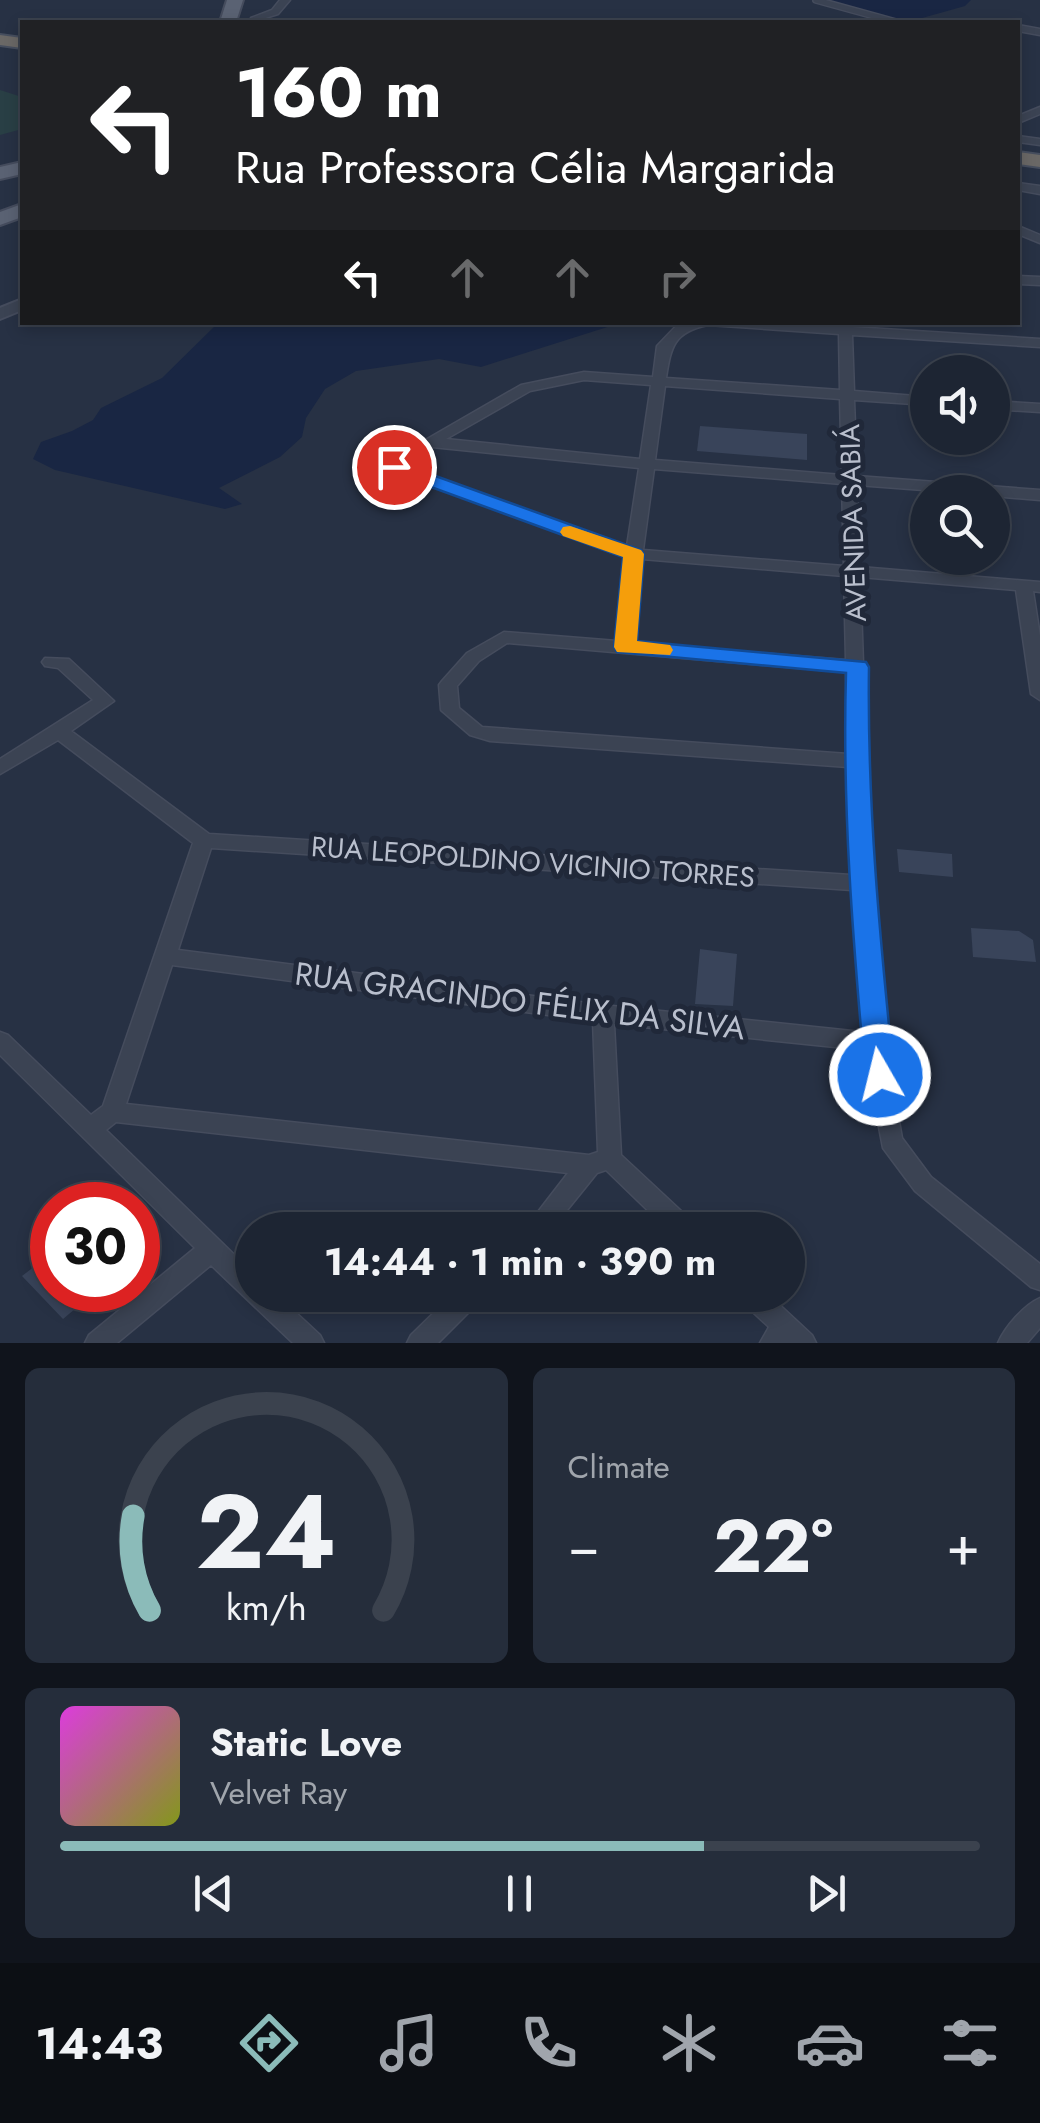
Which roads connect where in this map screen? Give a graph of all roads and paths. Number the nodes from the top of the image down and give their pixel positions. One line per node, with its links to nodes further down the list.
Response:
1 (262, 0): 4 (street)
2 (285, 0): 4 (street)
3 (816, 0): 5 (lane)
4 (255, 20)
5 (889, 20)
6 (685, 325): 10 (street)
7 (812, 325): 8 (street)
8 (845, 326): 9 (street); 11 (street, AVENIDA SABIÁ)
9 (1040, 343)
10 (662, 382): 11 (street); 15 (street); 16 (street)
11 (849, 396): 12 (street); 17 (street, AVENIDA SABIÁ)
12 (910, 400)
13 (1010, 406): 14 (street)
14 (1040, 408)
15 (431, 442): 16 (street); 19 (street)
16 (647, 464): 17 (street); 19 (street)
17 (852, 482): 18 (street); 20 (street, AVENIDA SABIÁ)
18 (1040, 496)
19 (634, 554): 20 (street); 22 (street)
20 (852, 570): 21 (street); 24 (street, AVENIDA SABIÁ)
21 (1032, 587): 25 (street)
22 (625, 647): 24 (street); 27 (street)
23 (50, 662): 26 (street)
24 (858, 667): 27 (street, AVENIDA SABIÁ)
25 (1040, 694)
26 (60, 732): 28 (street); 29 (street)
27 (856, 761): 30 (street, AVENIDA SABIÁ)
28 (0, 768)
29 (204, 841): 30 (street, RUA LEOPOLDINO VICINIO TORRES); 31 (street)
30 (861, 883): 34 (street, AVENIDA SABIÁ)
31 (166, 956): 32 (street, RUA GRACINDO FÉLIX DA SILVA); 35 (street)
32 (603, 1014): 34 (street, RUA GRACINDO FÉLIX DA SILVA); 37 (street)
33 (0, 1041): 36 (street)
34 (874, 1042): 42 (street, AVENIDA SABIÁ)
35 (112, 1112): 36 (street); 37 (street)
36 (92, 1128): 40 (street)
37 (600, 1162): 38 (street); 39 (street)
38 (553, 1212)
39 (662, 1212)
40 (211, 1250): 41 (street); 48 (street)
41 (235, 1272)
42 (1040, 1280)
43 (1040, 1310): 51 (street)
44 (278, 1312): 49 (street)
45 (452, 1312): 50 (street)
46 (766, 1312): 47 (street)
47 (786, 1337)
48 (98, 1343)
49 (311, 1343)
50 (420, 1343)
51 (1011, 1343)

